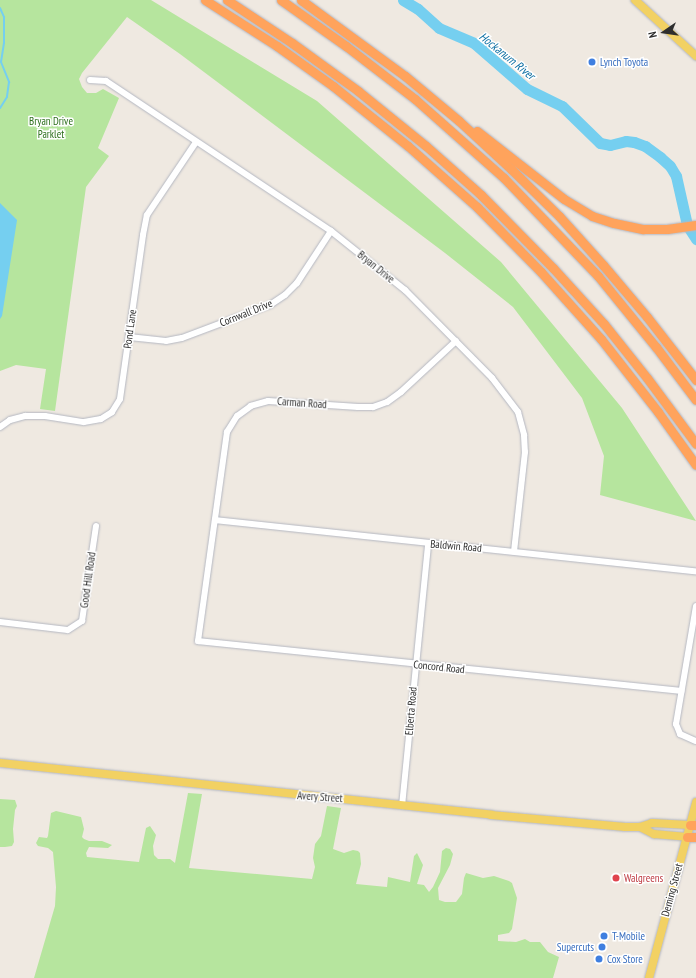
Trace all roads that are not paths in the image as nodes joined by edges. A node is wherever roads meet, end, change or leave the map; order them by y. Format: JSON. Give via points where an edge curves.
{"nodes":[{"id":1,"x":205,"y":0,"type":"edge"},
{"id":2,"x":227,"y":0,"type":"edge"},
{"id":3,"x":281,"y":0,"type":"edge"},
{"id":4,"x":302,"y":0,"type":"edge"},
{"id":5,"x":635,"y":0,"type":"edge"},
{"id":6,"x":696,"y":56,"type":"edge"},
{"id":7,"x":90,"y":80,"type":"dead end"},
{"id":8,"x":426,"y":93,"type":"junction"},
{"id":9,"x":196,"y":142,"type":"junction"},
{"id":10,"x":696,"y":225,"type":"edge"},
{"id":11,"x":331,"y":231,"type":"junction"},
{"id":12,"x":129,"y":337,"type":"junction"},
{"id":13,"x":456,"y":341,"type":"junction"},
{"id":14,"x":696,"y":380,"type":"edge"},
{"id":15,"x":696,"y":400,"type":"edge"},
{"id":16,"x":0,"y":427,"type":"edge"},
{"id":17,"x":696,"y":444,"type":"edge"},
{"id":18,"x":696,"y":465,"type":"edge"},
{"id":19,"x":216,"y":520,"type":"junction"},
{"id":20,"x":96,"y":526,"type":"dead end"},
{"id":21,"x":428,"y":544,"type":"junction"},
{"id":22,"x":514,"y":551,"type":"junction"},
{"id":23,"x":696,"y":571,"type":"edge"},
{"id":24,"x":696,"y":606,"type":"edge"},
{"id":25,"x":0,"y":622,"type":"edge"},
{"id":26,"x":198,"y":641,"type":"joint"},
{"id":27,"x":415,"y":664,"type":"junction"},
{"id":28,"x":681,"y":691,"type":"junction"},
{"id":29,"x":696,"y":741,"type":"edge"},
{"id":30,"x":0,"y":763,"type":"edge"},
{"id":31,"x":696,"y":802,"type":"edge"},
{"id":32,"x":402,"y":806,"type":"junction"},
{"id":33,"x":693,"y":825,"type":"edge"},
{"id":34,"x":640,"y":827,"type":"junction"},
{"id":35,"x":691,"y":837,"type":"edge"},
{"id":36,"x":648,"y":978,"type":"edge"}],
"edges":[{"from":1,"to":18,"type":"highway","via":[[277,46],[338,90],[408,146],[477,207],[601,339],[642,390]]},
{"from":2,"to":17,"type":"highway","via":[[346,81],[481,195],[604,324]]},
{"from":3,"to":15,"type":"highway","via":[[415,99],[504,178],[602,282]]},
{"from":4,"to":8,"type":"highway"},
{"from":5,"to":6,"type":"main road"},
{"from":7,"to":9,"type":"street","name":"Bryan Drive","via":[[106,81]]},
{"from":8,"to":10,"type":"highway","via":[[579,209],[599,218],[642,229]]},
{"from":8,"to":14,"type":"highway","via":[[493,152],[563,222],[632,299]]},
{"from":9,"to":11,"type":"street","name":"Bryan Drive"},
{"from":9,"to":12,"type":"street","name":"Pond Lane","via":[[147,216]]},
{"from":11,"to":12,"type":"street","name":"Cornwall Drive","via":[[297,282],[285,295],[270,305],[182,338],[166,341]]},
{"from":11,"to":13,"type":"street","name":"Bryan Drive","via":[[405,290]]},
{"from":12,"to":16,"type":"street","name":"Pond Lane","via":[[120,399],[112,412],[101,419],[84,422],[45,416],[25,416],[10,420]]},
{"from":13,"to":19,"type":"street","name":"Carman Road","via":[[387,402],[358,407],[268,401],[251,406],[237,416],[227,432]]},
{"from":13,"to":22,"type":"street","name":"Bryan Drive","via":[[492,378],[518,412],[524,435],[524,452]]},
{"from":19,"to":21,"type":"street","name":"Baldwin Road"},
{"from":19,"to":26,"type":"street","name":"Carman Road"},
{"from":20,"to":25,"type":"street","name":"Good Hill Road","via":[[82,621],[68,630]]},
{"from":21,"to":22,"type":"street","name":"Baldwin Road"},
{"from":21,"to":27,"type":"street","name":"Elberta Road"},
{"from":22,"to":23,"type":"street","name":"Baldwin Road"},
{"from":24,"to":28,"type":"street"},
{"from":26,"to":27,"type":"street","name":"Concord Road"},
{"from":27,"to":28,"type":"street","name":"Concord Road"},
{"from":27,"to":32,"type":"street","name":"Elberta Road"},
{"from":28,"to":29,"type":"street","via":[[676,728],[682,735]]},
{"from":30,"to":32,"type":"main road","name":"Avery Street"},
{"from":31,"to":33,"type":"main road","name":"Deming Street"},
{"from":32,"to":34,"type":"main road","name":"Avery Street"},
{"from":33,"to":34,"type":"main road","name":"Avery Street","via":[[652,823]]},
{"from":33,"to":35,"type":"main road","name":"Deming Street"},
{"from":34,"to":35,"type":"main road","name":"Avery Street","via":[[650,833]]},
{"from":35,"to":36,"type":"main road","name":"Deming Street"}]}
